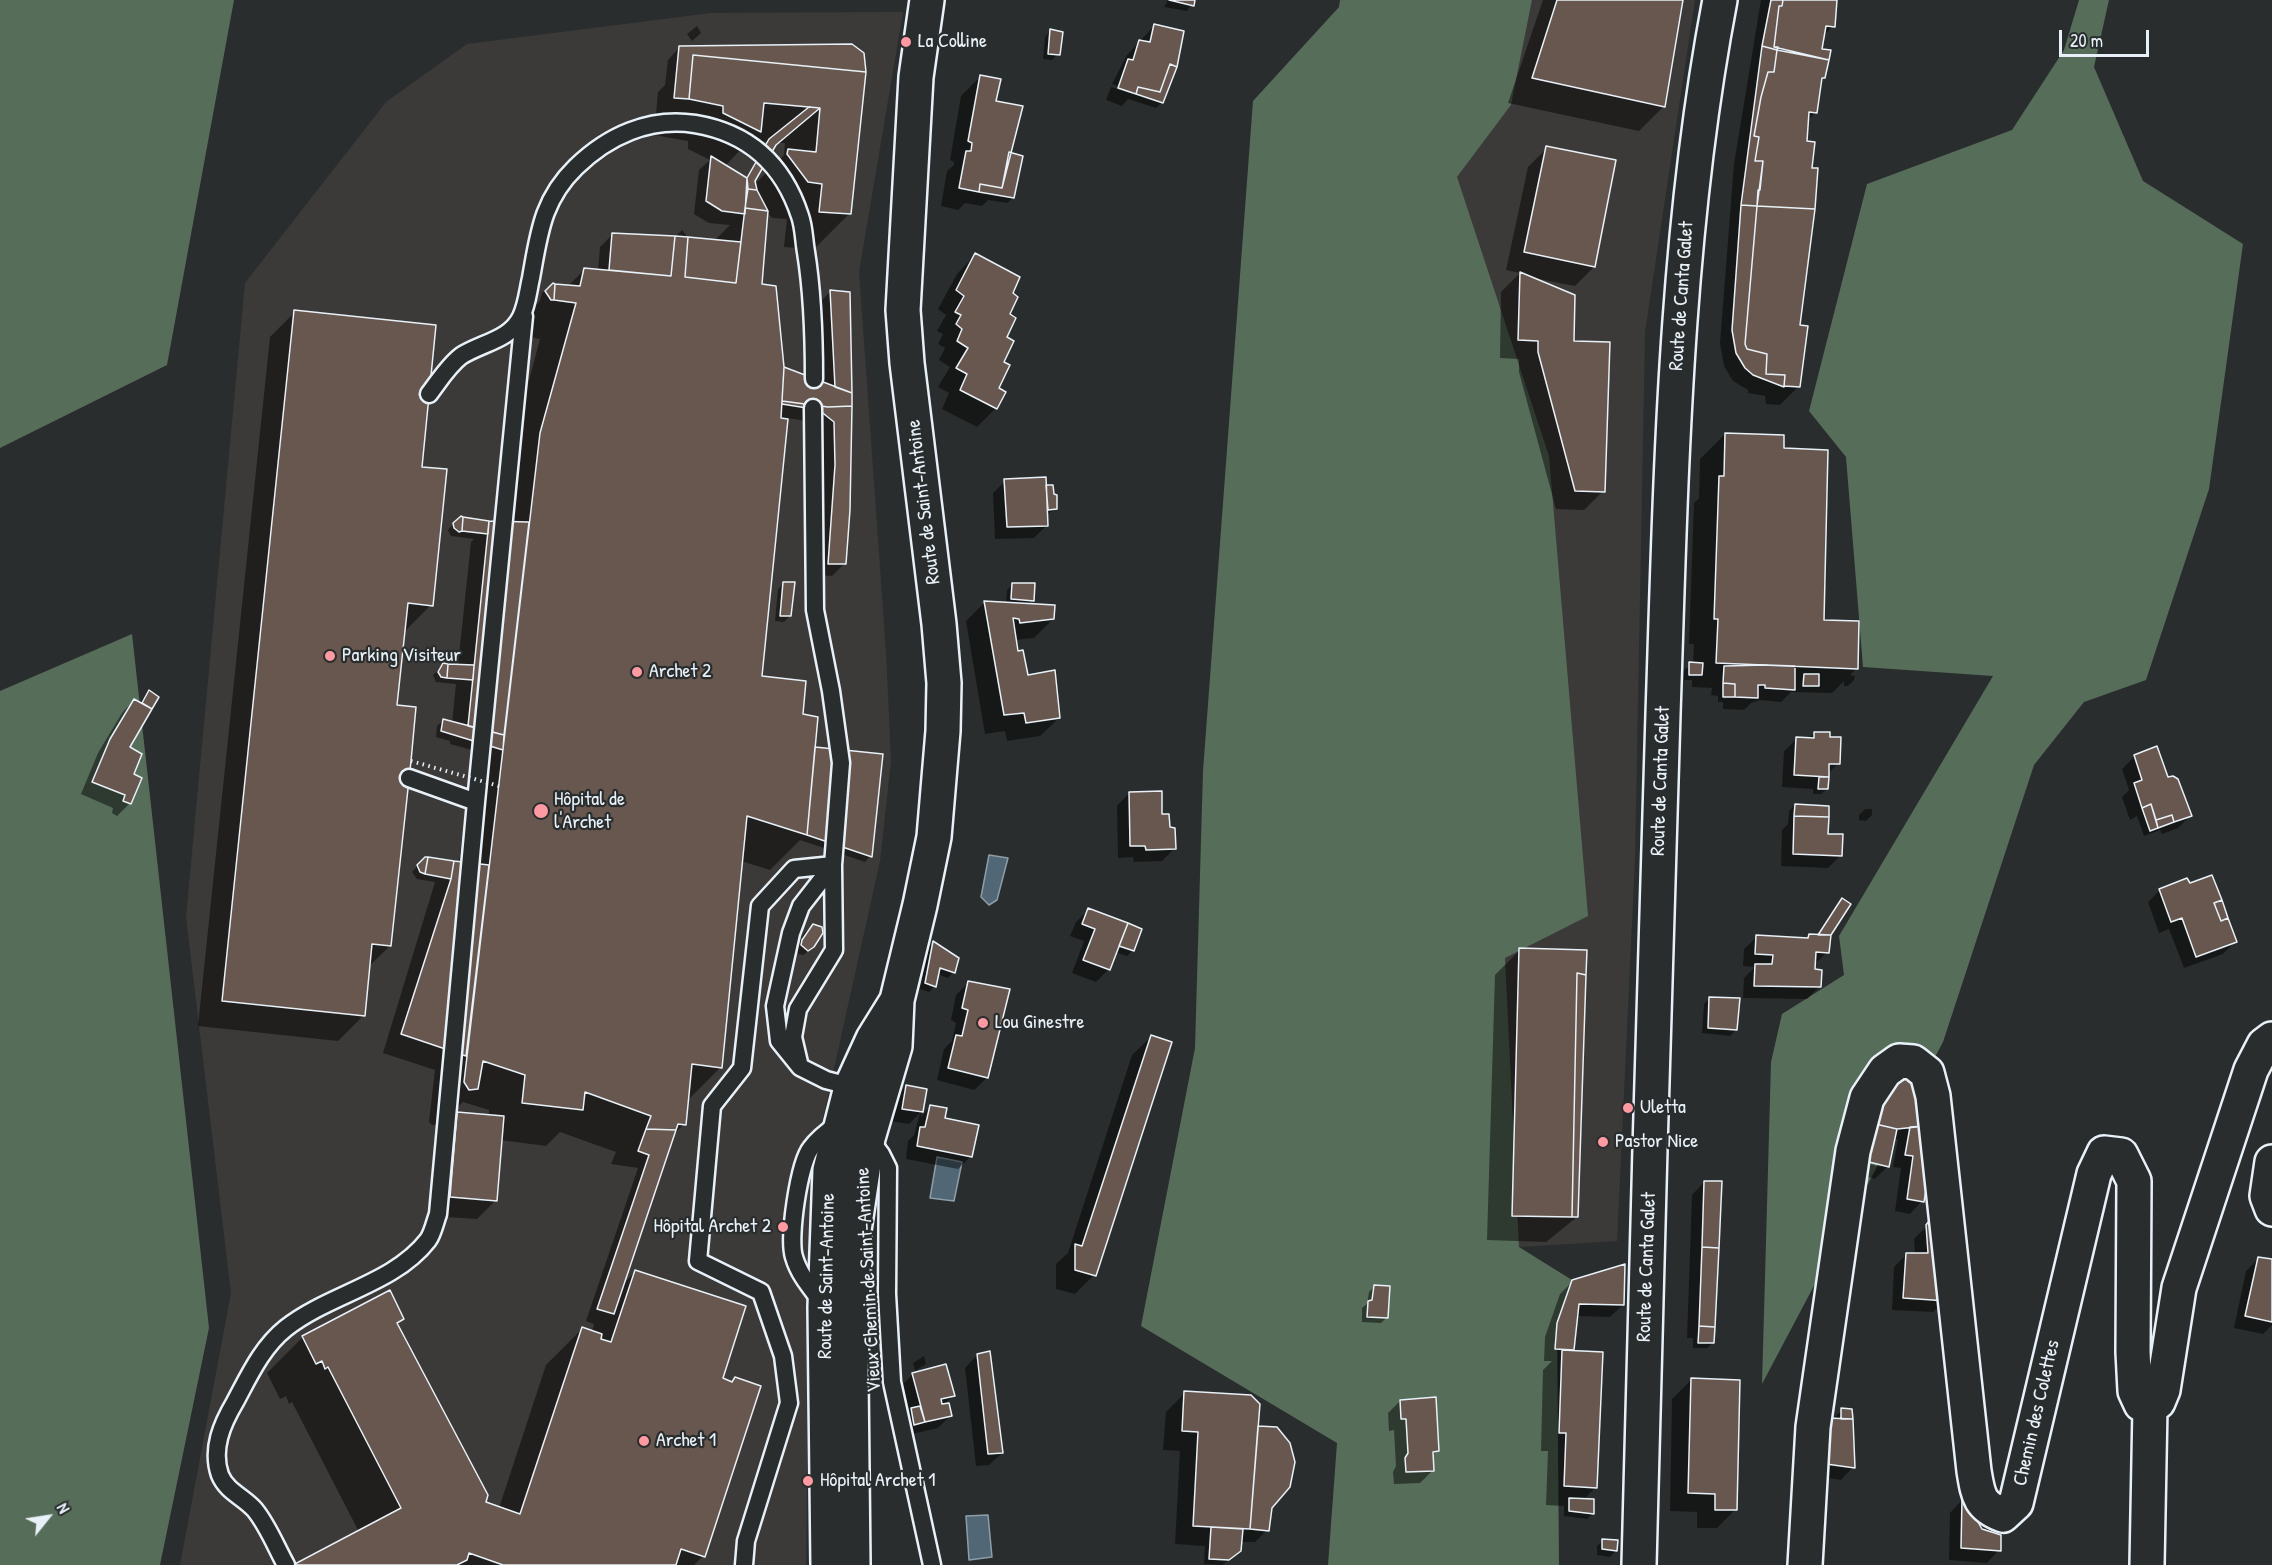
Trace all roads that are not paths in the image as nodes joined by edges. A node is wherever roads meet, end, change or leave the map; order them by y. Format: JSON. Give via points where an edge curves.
{"nodes":[{"id":1,"x":927,"y":0,"type":"edge"},
{"id":2,"x":1720,"y":0,"type":"edge"},
{"id":3,"x":526,"y":303,"type":"junction"},
{"id":4,"x":814,"y":379,"type":"dead end"},
{"id":5,"x":429,"y":394,"type":"dead end"},
{"id":6,"x":813,"y":408,"type":"dead end"},
{"id":7,"x":410,"y":770,"type":"road end"},
{"id":8,"x":476,"y":802,"type":"junction"},
{"id":9,"x":833,"y":865,"type":"junction"},
{"id":10,"x":2272,"y":1039,"type":"edge"},
{"id":11,"x":800,"y":1067,"type":"junction"},
{"id":12,"x":866,"y":1090,"type":"junction"},
{"id":13,"x":855,"y":1130,"type":"junction"},
{"id":14,"x":2272,"y":1162,"type":"edge"},
{"id":15,"x":2272,"y":1209,"type":"edge"},
{"id":16,"x":2150,"y":1407,"type":"junction"},
{"id":17,"x":286,"y":1565,"type":"edge"},
{"id":18,"x":744,"y":1565,"type":"edge"},
{"id":19,"x":828,"y":1565,"type":"edge"},
{"id":20,"x":853,"y":1565,"type":"edge"},
{"id":21,"x":932,"y":1565,"type":"edge"},
{"id":22,"x":1639,"y":1565,"type":"edge"},
{"id":23,"x":1805,"y":1565,"type":"edge"},
{"id":24,"x":2147,"y":1565,"type":"edge"}],
"edges":[{"from":1,"to":12,"type":"street","name":"Route de Saint-Antoine","via":[[915,88],[903,310],[939,624],[943,731],[934,837],[921,905],[897,1000],[873,1039]]},
{"from":2,"to":22,"type":"street","name":"Route de Canta Galet","via":[[1705,77],[1685,238],[1671,470]]},
{"from":3,"to":4,"type":"lane","via":[[541,226],[552,194],[575,167],[623,133],[654,124],[709,126],[757,149],[781,173],[793,197],[801,219],[811,284]]},
{"from":3,"to":5,"type":"lane","via":[[515,327],[450,365]]},
{"from":3,"to":8,"type":"lane"},
{"from":6,"to":9,"type":"lane","via":[[815,610],[841,763]]},
{"from":7,"to":8,"type":"lane"},
{"from":8,"to":17,"type":"lane","via":[[438,1214],[430,1238],[408,1260],[288,1327],[267,1346],[224,1421],[218,1441],[216,1460],[221,1477],[261,1518]]},
{"from":9,"to":11,"type":"lane","via":[[834,950],[798,1009],[793,1036]]},
{"from":9,"to":11,"type":"lane","via":[[801,906],[775,1006],[779,1041]]},
{"from":9,"to":18,"type":"lane","via":[[794,869],[760,906],[742,1068],[712,1106],[698,1261],[761,1292],[783,1356],[789,1403],[746,1541]]},
{"from":10,"to":16,"type":"street","via":[[2264,1045],[2251,1070],[2179,1288],[2163,1390],[2158,1402]]},
{"from":11,"to":12,"type":"lane","via":[[826,1080]]},
{"from":12,"to":13,"type":"street","name":"Route de Saint-Antoine"},
{"from":13,"to":19,"type":"street","name":"Route de Saint-Antoine","via":[[830,1170],[825,1307]]},
{"from":13,"to":20,"type":"street","name":"Route de Saint-Antoine"},
{"from":13,"to":21,"type":"lane","name":"Vieux Chemin de Saint-Antoine","via":[[881,1154],[888,1168],[887,1294],[892,1382]]},
{"from":14,"to":15,"type":"street","via":[[2267,1196]]},
{"from":16,"to":23,"type":"street","name":"Chemin des Colettes","via":[[2141,1404],[2135,1381],[2134,1181],[2121,1155],[2104,1154],[2094,1174],[2016,1503],[2003,1515],[1987,1509],[1978,1493],[1974,1471],[1933,1096],[1927,1073],[1913,1062],[1899,1061],[1885,1071],[1867,1098],[1853,1151],[1813,1427]]},
{"from":16,"to":24,"type":"street"}]}
